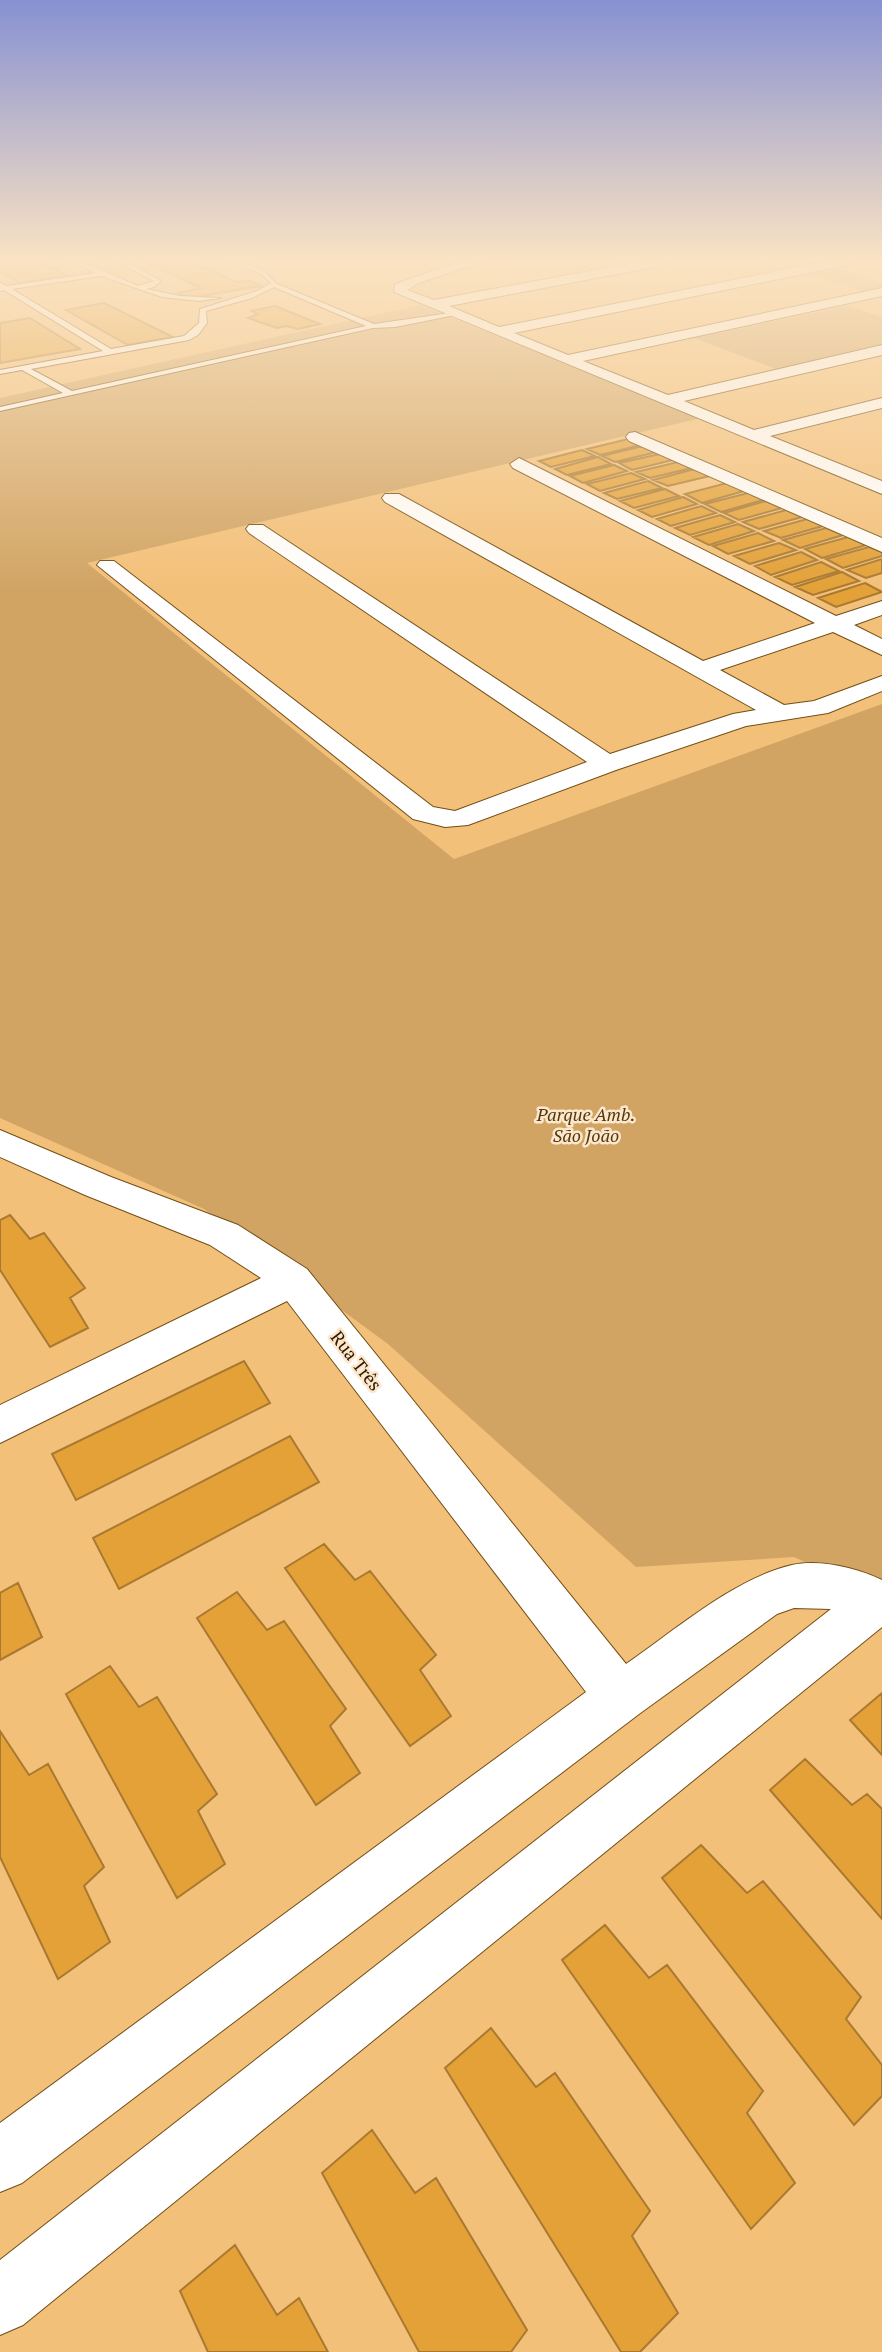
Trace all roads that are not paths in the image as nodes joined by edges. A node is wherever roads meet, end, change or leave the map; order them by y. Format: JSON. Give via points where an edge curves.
{"nodes":[{"id":1,"x":29,"y":371,"type":"edge"},
{"id":2,"x":170,"y":371,"type":"edge"},
{"id":3,"x":597,"y":371,"type":"edge"},
{"id":4,"x":793,"y":371,"type":"edge"},
{"id":5,"x":69,"y":393,"type":"junction"},
{"id":6,"x":667,"y":400,"type":"junction"},
{"id":7,"x":882,"y":403,"type":"edge"},
{"id":8,"x":0,"y":409,"type":"edge"},
{"id":9,"x":754,"y":435,"type":"junction"},
{"id":10,"x":635,"y":437,"type":"dead end"},
{"id":11,"x":519,"y":464,"type":"dead end"},
{"id":12,"x":882,"y":469,"type":"edge"},
{"id":13,"x":855,"y":477,"type":"junction"},
{"id":14,"x":882,"y":488,"type":"edge"},
{"id":15,"x":393,"y":498,"type":"dead end"},
{"id":16,"x":256,"y":529,"type":"dead end"},
{"id":17,"x":882,"y":546,"type":"edge"},
{"id":18,"x":107,"y":565,"type":"dead end"},
{"id":19,"x":882,"y":608,"type":"edge"},
{"id":20,"x":836,"y":624,"type":"junction"},
{"id":21,"x":882,"y":648,"type":"edge"},
{"id":22,"x":701,"y":669,"type":"junction"},
{"id":23,"x":882,"y":683,"type":"edge"},
{"id":24,"x":778,"y":712,"type":"junction"},
{"id":25,"x":607,"y":764,"type":"junction"},
{"id":26,"x":0,"y":1142,"type":"edge"},
{"id":27,"x":293,"y":1280,"type":"junction"},
{"id":28,"x":0,"y":1425,"type":"edge"},
{"id":29,"x":880,"y":1603,"type":"edge"},
{"id":30,"x":621,"y":1697,"type":"junction"},
{"id":31,"x":0,"y":2161,"type":"edge"},
{"id":32,"x":0,"y":2302,"type":"edge"}],
"edges":[{"from":1,"to":5,"type":"lane"},
{"from":2,"to":5,"type":"lane"},
{"from":3,"to":6,"type":"street"},
{"from":4,"to":6,"type":"street"},
{"from":5,"to":8,"type":"lane"},
{"from":6,"to":9,"type":"street"},
{"from":7,"to":9,"type":"street"},
{"from":9,"to":13,"type":"street"},
{"from":10,"to":17,"type":"street"},
{"from":11,"to":20,"type":"street"},
{"from":12,"to":13,"type":"street"},
{"from":13,"to":14,"type":"street"},
{"from":15,"to":22,"type":"street"},
{"from":16,"to":25,"type":"street"},
{"from":18,"to":25,"type":"street","via":[[433,817],[458,819]]},
{"from":19,"to":20,"type":"street"},
{"from":20,"to":21,"type":"street"},
{"from":20,"to":22,"type":"street"},
{"from":22,"to":24,"type":"street"},
{"from":23,"to":24,"type":"street","via":[[819,708]]},
{"from":24,"to":25,"type":"street","via":[[741,719]]},
{"from":26,"to":27,"type":"street","name":"Rua Três","via":[[225,1235]]},
{"from":27,"to":28,"type":"street"},
{"from":27,"to":30,"type":"street","name":"Rua Três"},
{"from":29,"to":30,"type":"street","via":[[833,1587],[794,1586],[761,1598]]},
{"from":29,"to":32,"type":"street"},
{"from":30,"to":31,"type":"street"}]}
